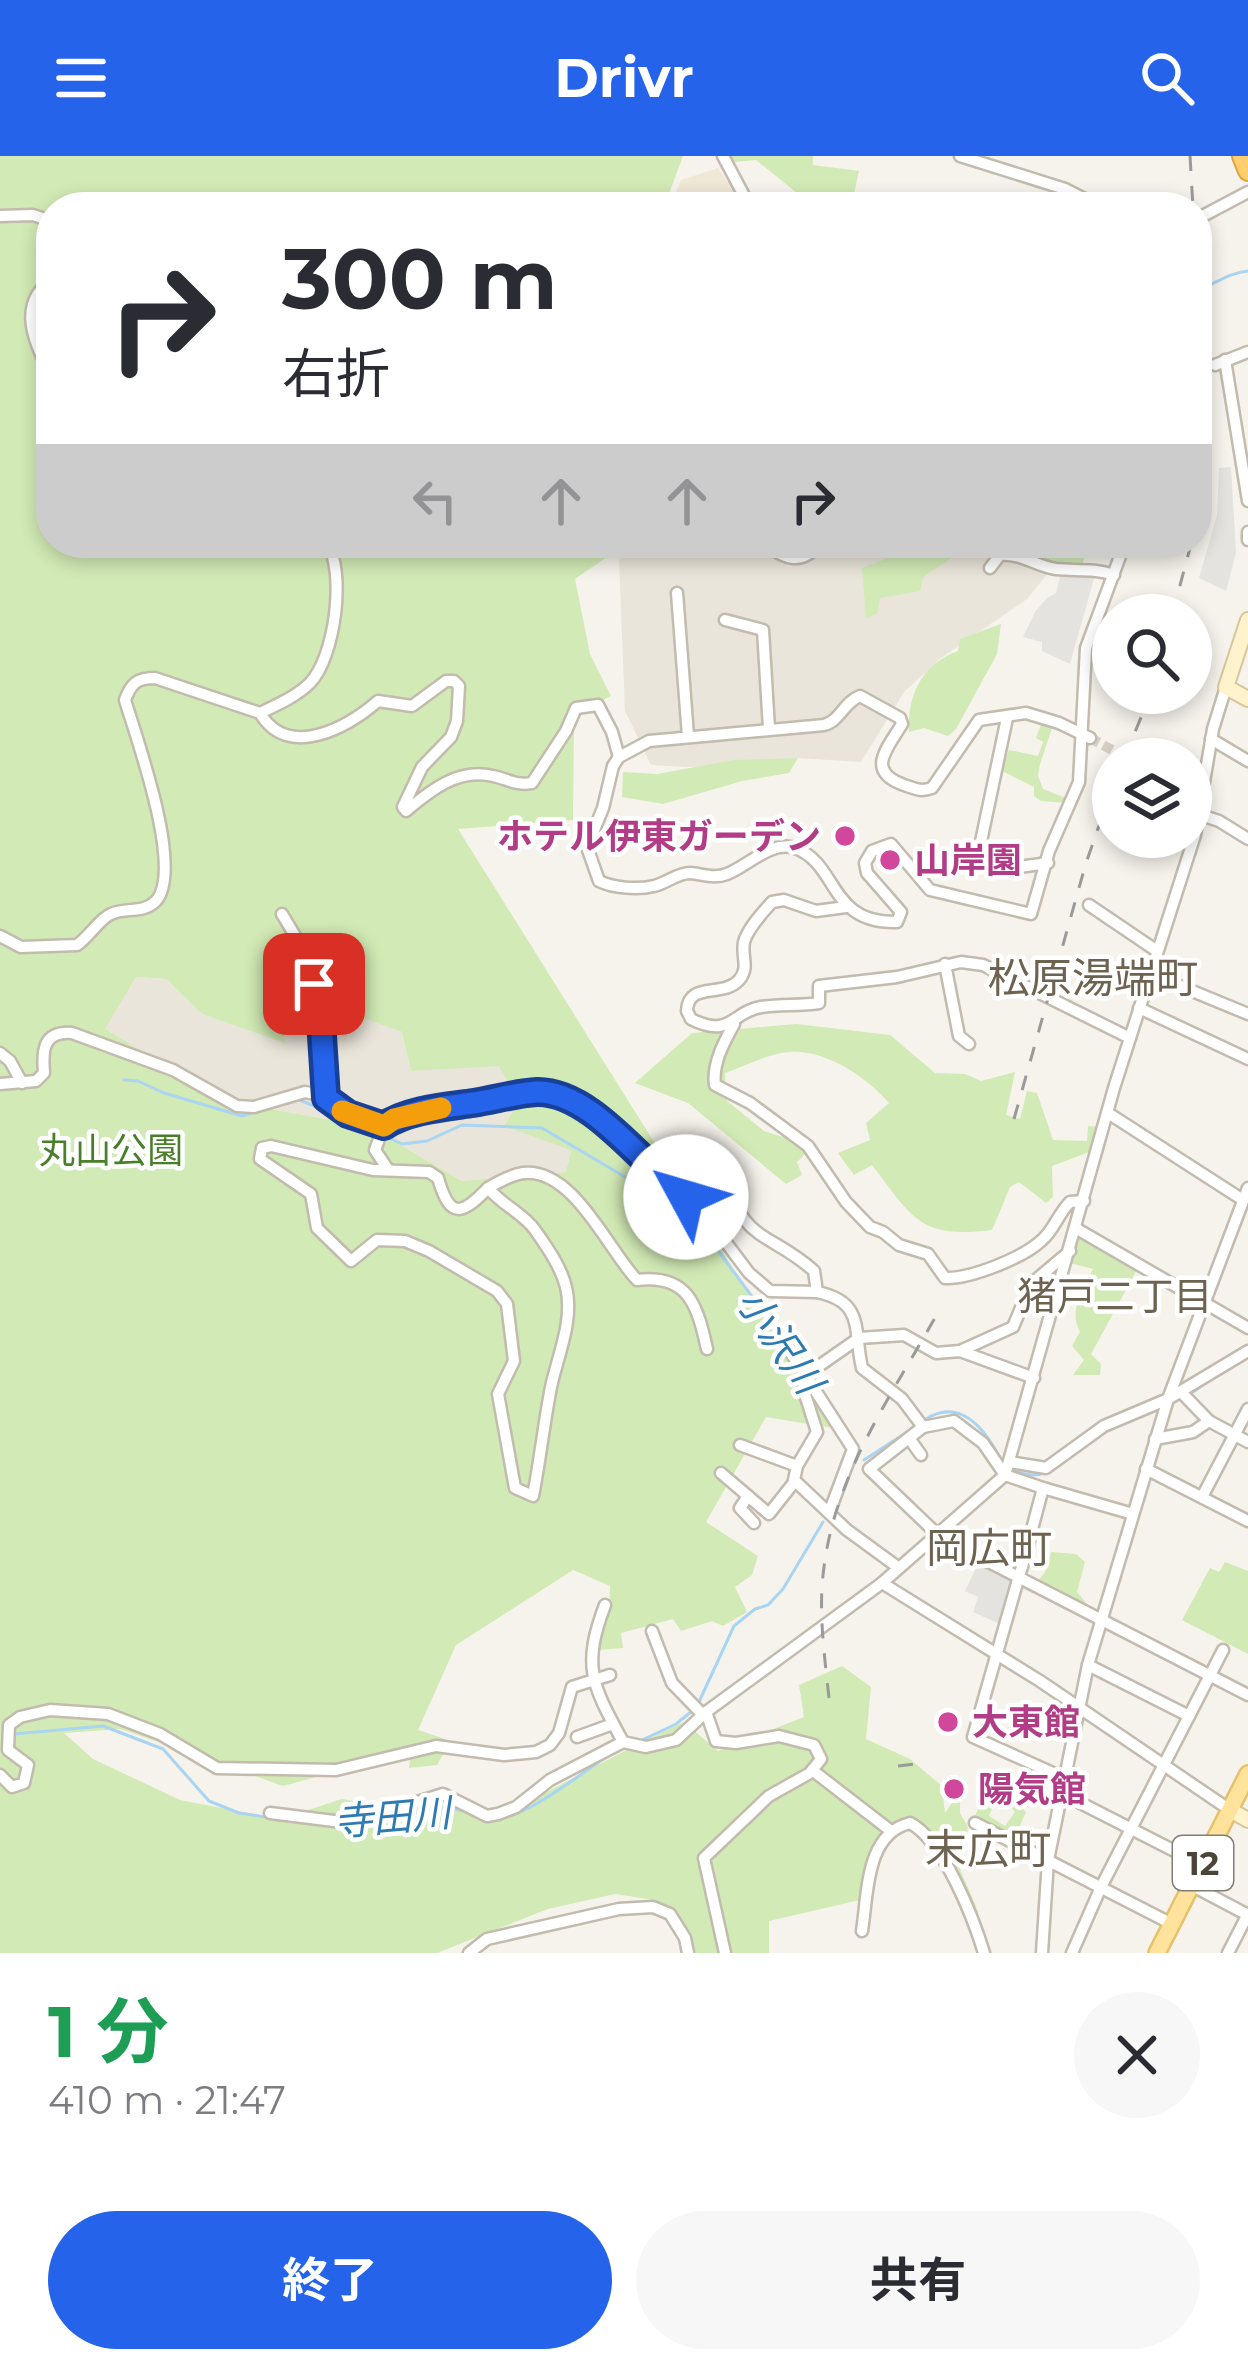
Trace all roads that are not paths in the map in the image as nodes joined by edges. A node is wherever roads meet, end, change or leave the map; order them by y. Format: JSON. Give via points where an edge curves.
{"nodes":[{"id":1,"x":723,"y":156,"type":"edge"},
{"id":2,"x":960,"y":156,"type":"edge"},
{"id":3,"x":1242,"y":156,"type":"edge"},
{"id":4,"x":1248,"y":171,"type":"edge"},
{"id":5,"x":742,"y":192,"type":"edge"},
{"id":6,"x":1071,"y":192,"type":"edge"},
{"id":7,"x":1248,"y":192,"type":"edge"},
{"id":8,"x":1212,"y":211,"type":"edge"},
{"id":9,"x":0,"y":216,"type":"edge"},
{"id":10,"x":36,"y":216,"type":"edge"},
{"id":11,"x":36,"y":294,"type":"edge"},
{"id":12,"x":36,"y":345,"type":"edge"},
{"id":13,"x":1248,"y":352,"type":"edge"},
{"id":14,"x":1244,"y":431,"type":"edge"},
{"id":15,"x":1247,"y":483,"type":"edge"},
{"id":16,"x":1248,"y":500,"type":"edge"},
{"id":17,"x":334,"y":558,"type":"edge"},
{"id":18,"x":998,"y":558,"type":"edge"},
{"id":19,"x":1023,"y":558,"type":"edge"},
{"id":20,"x":1120,"y":558,"type":"edge"},
{"id":21,"x":990,"y":568,"type":"dead end"},
{"id":22,"x":1114,"y":575,"type":"junction"},
{"id":23,"x":676,"y":593,"type":"dead end"},
{"id":24,"x":725,"y":620,"type":"dead end"},
{"id":25,"x":1248,"y":620,"type":"edge"},
{"id":26,"x":1226,"y":687,"type":"junction"},
{"id":27,"x":1248,"y":699,"type":"edge"},
{"id":28,"x":260,"y":712,"type":"junction"},
{"id":29,"x":1007,"y":718,"type":"junction"},
{"id":30,"x":769,"y":729,"type":"junction"},
{"id":31,"x":1084,"y":735,"type":"junction"},
{"id":32,"x":688,"y":736,"type":"junction"},
{"id":33,"x":1212,"y":738,"type":"edge"},
{"id":34,"x":1212,"y":741,"type":"edge"},
{"id":35,"x":619,"y":758,"type":"junction"},
{"id":36,"x":1248,"y":761,"type":"edge"},
{"id":37,"x":1212,"y":815,"type":"edge"},
{"id":38,"x":1248,"y":839,"type":"edge"},
{"id":39,"x":1182,"y":858,"type":"edge"},
{"id":40,"x":1048,"y":863,"type":"junction"},
{"id":41,"x":1089,"y":905,"type":"dead end"},
{"id":42,"x":846,"y":907,"type":"junction"},
{"id":43,"x":282,"y":914,"type":"dead end"},
{"id":44,"x":0,"y":935,"type":"edge"},
{"id":45,"x":1157,"y":951,"type":"junction"},
{"id":46,"x":1089,"y":963,"type":"dead end"},
{"id":47,"x":945,"y":964,"type":"junction"},
{"id":48,"x":1149,"y":979,"type":"junction"},
{"id":49,"x":1139,"y":1008,"type":"junction"},
{"id":50,"x":1248,"y":1014,"type":"edge"},
{"id":51,"x":734,"y":1024,"type":"junction"},
{"id":52,"x":1130,"y":1038,"type":"junction"},
{"id":53,"x":969,"y":1044,"type":"dead end"},
{"id":54,"x":0,"y":1053,"type":"edge"},
{"id":55,"x":1247,"y":1057,"type":"edge"},
{"id":56,"x":22,"y":1083,"type":"junction"},
{"id":57,"x":0,"y":1084,"type":"edge"},
{"id":58,"x":326,"y":1098,"type":"junction"},
{"id":59,"x":1108,"y":1112,"type":"junction"},
{"id":60,"x":382,"y":1131,"type":"junction"},
{"id":61,"x":388,"y":1168,"type":"junction"},
{"id":62,"x":662,"y":1180,"type":"junction"},
{"id":63,"x":488,"y":1188,"type":"junction"},
{"id":64,"x":1245,"y":1194,"type":"edge"},
{"id":65,"x":1084,"y":1201,"type":"junction"},
{"id":66,"x":1077,"y":1228,"type":"junction"},
{"id":67,"x":1070,"y":1250,"type":"junction"},
{"id":68,"x":817,"y":1292,"type":"junction"},
{"id":69,"x":1205,"y":1302,"type":"junction"},
{"id":70,"x":1248,"y":1328,"type":"edge"},
{"id":71,"x":859,"y":1338,"type":"junction"},
{"id":72,"x":784,"y":1342,"type":"dead end"},
{"id":73,"x":707,"y":1349,"type":"dead end"},
{"id":74,"x":960,"y":1351,"type":"junction"},
{"id":75,"x":1248,"y":1351,"type":"edge"},
{"id":76,"x":807,"y":1374,"type":"junction"},
{"id":77,"x":1034,"y":1378,"type":"junction"},
{"id":78,"x":1184,"y":1395,"type":"junction"},
{"id":79,"x":1168,"y":1399,"type":"junction"},
{"id":80,"x":1248,"y":1409,"type":"edge"},
{"id":81,"x":1209,"y":1421,"type":"junction"},
{"id":82,"x":921,"y":1424,"type":"junction"},
{"id":83,"x":1235,"y":1435,"type":"junction"},
{"id":84,"x":909,"y":1438,"type":"junction"},
{"id":85,"x":1155,"y":1439,"type":"junction"},
{"id":86,"x":1248,"y":1442,"type":"edge"},
{"id":87,"x":740,"y":1445,"type":"dead end"},
{"id":88,"x":921,"y":1455,"type":"dead end"},
{"id":89,"x":797,"y":1466,"type":"junction"},
{"id":90,"x":1008,"y":1469,"type":"junction"},
{"id":91,"x":1146,"y":1469,"type":"junction"},
{"id":92,"x":721,"y":1473,"type":"dead end"},
{"id":93,"x":795,"y":1481,"type":"junction"},
{"id":94,"x":1043,"y":1488,"type":"junction"},
{"id":95,"x":748,"y":1496,"type":"junction"},
{"id":96,"x":1202,"y":1497,"type":"junction"},
{"id":97,"x":830,"y":1513,"type":"junction"},
{"id":98,"x":1133,"y":1514,"type":"junction"},
{"id":99,"x":1248,"y":1521,"type":"edge"},
{"id":100,"x":754,"y":1523,"type":"dead end"},
{"id":101,"x":938,"y":1534,"type":"junction"},
{"id":102,"x":898,"y":1568,"type":"junction"},
{"id":103,"x":1018,"y":1576,"type":"junction"},
{"id":104,"x":882,"y":1583,"type":"junction"},
{"id":105,"x":605,"y":1605,"type":"dead end"},
{"id":106,"x":1101,"y":1620,"type":"junction"},
{"id":107,"x":652,"y":1631,"type":"dead end"},
{"id":108,"x":1222,"y":1650,"type":"dead end"},
{"id":109,"x":997,"y":1654,"type":"junction"},
{"id":110,"x":1088,"y":1665,"type":"junction"},
{"id":111,"x":610,"y":1675,"type":"dead end"},
{"id":112,"x":1210,"y":1675,"type":"junction"},
{"id":113,"x":592,"y":1683,"type":"junction"},
{"id":114,"x":1248,"y":1695,"type":"edge"},
{"id":115,"x":1078,"y":1707,"type":"junction"},
{"id":116,"x":705,"y":1713,"type":"junction"},
{"id":117,"x":1189,"y":1716,"type":"junction"},
{"id":118,"x":613,"y":1724,"type":"junction"},
{"id":119,"x":577,"y":1737,"type":"dead end"},
{"id":120,"x":624,"y":1742,"type":"junction"},
{"id":121,"x":1164,"y":1765,"type":"junction"},
{"id":122,"x":812,"y":1770,"type":"junction"},
{"id":123,"x":1248,"y":1774,"type":"edge"},
{"id":124,"x":0,"y":1775,"type":"edge"},
{"id":125,"x":1064,"y":1778,"type":"junction"},
{"id":126,"x":1061,"y":1793,"type":"junction"},
{"id":127,"x":1230,"y":1810,"type":"junction"},
{"id":128,"x":270,"y":1813,"type":"dead end"},
{"id":129,"x":1248,"y":1820,"type":"edge"},
{"id":130,"x":975,"y":1823,"type":"dead end"},
{"id":131,"x":1131,"y":1829,"type":"junction"},
{"id":132,"x":891,"y":1831,"type":"junction"},
{"id":133,"x":1048,"y":1860,"type":"junction"},
{"id":134,"x":1202,"y":1865,"type":"junction"},
{"id":135,"x":1191,"y":1885,"type":"junction"},
{"id":136,"x":1101,"y":1887,"type":"junction"},
{"id":137,"x":1248,"y":1914,"type":"edge"},
{"id":138,"x":1172,"y":1924,"type":"junction"},
{"id":139,"x":862,"y":1931,"type":"dead end"},
{"id":140,"x":979,"y":1952,"type":"edge"},
{"id":141,"x":1161,"y":1952,"type":"edge"},
{"id":142,"x":469,"y":1953,"type":"edge"},
{"id":143,"x":688,"y":1953,"type":"edge"},
{"id":144,"x":725,"y":1953,"type":"edge"},
{"id":145,"x":1042,"y":1953,"type":"edge"},
{"id":146,"x":1072,"y":1953,"type":"edge"},
{"id":147,"x":1228,"y":1953,"type":"edge"}],
"edges":[{"from":1,"to":5,"type":"street"},
{"from":2,"to":6,"type":"street"},
{"from":3,"to":4,"type":"highway"},
{"from":7,"to":8,"type":"street"},
{"from":9,"to":10,"type":"street"},
{"from":11,"to":12,"type":"street"},
{"from":13,"to":14,"type":"street","via":[[1220,362]]},
{"from":14,"to":15,"type":"street"},
{"from":15,"to":16,"type":"street"},
{"from":17,"to":28,"type":"street","via":[[335,610],[320,668]]},
{"from":18,"to":21,"type":"street"},
{"from":19,"to":22,"type":"street"},
{"from":20,"to":22,"type":"street"},
{"from":22,"to":31,"type":"street","via":[[1086,648]]},
{"from":23,"to":32,"type":"street"},
{"from":24,"to":30,"type":"street","via":[[763,630]]},
{"from":25,"to":26,"type":"street"},
{"from":26,"to":27,"type":"street"},
{"from":26,"to":33,"type":"street"},
{"from":28,"to":35,"type":"street","via":[[287,734],[323,736],[378,701],[412,706],[454,681],[452,737],[422,767],[406,812],[465,774],[532,783],[583,704],[603,712]]},
{"from":28,"to":44,"type":"street","via":[[155,678],[130,686],[125,700],[164,860],[160,896],[109,914],[77,945],[22,947]]},
{"from":29,"to":30,"type":"street","via":[[979,721],[923,791],[882,770],[902,724],[860,696],[832,723]]},
{"from":29,"to":31,"type":"street","via":[[1026,713]]},
{"from":29,"to":40,"type":"street","via":[[979,851],[1019,867]]},
{"from":30,"to":32,"type":"street"},
{"from":31,"to":40,"type":"street","via":[[1079,782]]},
{"from":32,"to":35,"type":"street","via":[[649,742]]},
{"from":34,"to":36,"type":"street"},
{"from":35,"to":42,"type":"street","via":[[587,847],[598,881],[632,887],[686,873],[716,877],[790,847],[820,869]]},
{"from":37,"to":38,"type":"street"},
{"from":39,"to":45,"type":"street"},
{"from":40,"to":42,"type":"street","via":[[1031,914],[930,890],[891,844],[865,862],[901,912],[896,922]]},
{"from":41,"to":45,"type":"street"},
{"from":42,"to":51,"type":"street","via":[[816,911],[772,902],[744,942],[741,978],[686,1003],[701,1024]]},
{"from":43,"to":58,"type":"street","via":[[310,962]]},
{"from":45,"to":48,"type":"street"},
{"from":46,"to":48,"type":"street"},
{"from":47,"to":51,"type":"street","via":[[819,986],[819,1003],[761,1006]]},
{"from":47,"to":52,"type":"street","via":[[994,968]]},
{"from":47,"to":53,"type":"street","via":[[959,1036]]},
{"from":48,"to":49,"type":"street"},
{"from":48,"to":50,"type":"street"},
{"from":49,"to":52,"type":"street"},
{"from":49,"to":55,"type":"street"},
{"from":51,"to":65,"type":"street","via":[[715,1085],[808,1146],[869,1227],[928,1254],[945,1277],[1020,1255],[1070,1202]]},
{"from":52,"to":59,"type":"street"},
{"from":54,"to":56,"type":"street"},
{"from":56,"to":57,"type":"street"},
{"from":56,"to":58,"type":"street","via":[[44,1073],[42,1048],[59,1032],[173,1070],[236,1106],[305,1092]]},
{"from":58,"to":60,"type":"street"},
{"from":59,"to":64,"type":"street"},
{"from":59,"to":65,"type":"street"},
{"from":60,"to":61,"type":"street","via":[[375,1150]]},
{"from":60,"to":62,"type":"street","via":[[394,1119],[448,1106],[557,1095],[586,1108]]},
{"from":61,"to":63,"type":"street","via":[[429,1172],[461,1210]]},
{"from":61,"to":63,"type":"street","via":[[271,1146],[259,1153],[310,1194],[317,1228],[351,1261],[377,1240],[405,1241],[507,1304],[514,1360],[499,1394],[515,1488],[533,1496],[568,1292],[528,1220]]},
{"from":62,"to":68,"type":"street","via":[[700,1208],[770,1292]]},
{"from":62,"to":68,"type":"street","via":[[717,1163],[727,1170],[731,1200],[760,1238],[814,1271]]},
{"from":63,"to":73,"type":"street","via":[[522,1173],[560,1186],[637,1280],[676,1282],[693,1304]]},
{"from":64,"to":69,"type":"street"},
{"from":65,"to":66,"type":"street"},
{"from":66,"to":67,"type":"street"},
{"from":66,"to":69,"type":"street"},
{"from":67,"to":74,"type":"street","via":[[1031,1284],[1013,1327]]},
{"from":67,"to":77,"type":"street"},
{"from":68,"to":71,"type":"street","via":[[849,1305]]},
{"from":69,"to":70,"type":"street"},
{"from":69,"to":79,"type":"street"},
{"from":71,"to":74,"type":"street","via":[[904,1335],[936,1353]]},
{"from":71,"to":76,"type":"street"},
{"from":71,"to":82,"type":"street","via":[[862,1368]]},
{"from":72,"to":76,"type":"street"},
{"from":74,"to":77,"type":"street"},
{"from":75,"to":78,"type":"street"},
{"from":76,"to":89,"type":"street","via":[[803,1388],[817,1432]]},
{"from":76,"to":97,"type":"street","via":[[853,1449]]},
{"from":77,"to":90,"type":"street"},
{"from":78,"to":79,"type":"street"},
{"from":78,"to":81,"type":"street"},
{"from":79,"to":85,"type":"street"},
{"from":79,"to":90,"type":"street","via":[[1104,1426],[1046,1468]]},
{"from":80,"to":83,"type":"street"},
{"from":81,"to":83,"type":"street"},
{"from":81,"to":85,"type":"street"},
{"from":82,"to":84,"type":"street"},
{"from":82,"to":90,"type":"street","via":[[954,1421]]},
{"from":83,"to":86,"type":"street"},
{"from":83,"to":96,"type":"street"},
{"from":84,"to":88,"type":"street"},
{"from":84,"to":101,"type":"street","via":[[869,1469]]},
{"from":85,"to":91,"type":"street"},
{"from":87,"to":89,"type":"street"},
{"from":89,"to":93,"type":"street"},
{"from":90,"to":94,"type":"street"},
{"from":90,"to":101,"type":"street"},
{"from":91,"to":96,"type":"street"},
{"from":91,"to":98,"type":"street"},
{"from":92,"to":95,"type":"street"},
{"from":93,"to":95,"type":"street","via":[[769,1514]]},
{"from":93,"to":97,"type":"street"},
{"from":94,"to":98,"type":"street"},
{"from":94,"to":103,"type":"street"},
{"from":95,"to":100,"type":"street","via":[[740,1508]]},
{"from":96,"to":99,"type":"street"},
{"from":97,"to":102,"type":"street"},
{"from":98,"to":106,"type":"street"},
{"from":101,"to":102,"type":"street"},
{"from":101,"to":103,"type":"street"},
{"from":102,"to":104,"type":"street"},
{"from":103,"to":106,"type":"street"},
{"from":103,"to":109,"type":"street"},
{"from":104,"to":109,"type":"street"},
{"from":104,"to":116,"type":"street"},
{"from":105,"to":113,"type":"street","via":[[591,1642]]},
{"from":106,"to":110,"type":"street"},
{"from":106,"to":112,"type":"street"},
{"from":107,"to":116,"type":"street","via":[[672,1683]]},
{"from":108,"to":112,"type":"street"},
{"from":109,"to":115,"type":"street"},
{"from":109,"to":125,"type":"street","via":[[974,1737]]},
{"from":110,"to":115,"type":"street"},
{"from":110,"to":117,"type":"street"},
{"from":111,"to":113,"type":"street"},
{"from":112,"to":114,"type":"street"},
{"from":112,"to":117,"type":"street"},
{"from":113,"to":118,"type":"street"},
{"from":113,"to":124,"type":"street","via":[[572,1687],[559,1733],[536,1752],[436,1745],[336,1771],[217,1768],[108,1714],[50,1710],[10,1725],[11,1755],[28,1765],[28,1777],[19,1788]]},
{"from":115,"to":121,"type":"street"},
{"from":115,"to":125,"type":"street"},
{"from":116,"to":120,"type":"street","via":[[676,1740],[646,1748]]},
{"from":116,"to":122,"type":"street","via":[[716,1741],[779,1736],[814,1744],[821,1759]]},
{"from":117,"to":121,"type":"street"},
{"from":118,"to":119,"type":"street"},
{"from":118,"to":120,"type":"street"},
{"from":120,"to":128,"type":"street","via":[[498,1814],[443,1794],[350,1823]]},
{"from":121,"to":127,"type":"street"},
{"from":121,"to":131,"type":"street"},
{"from":122,"to":132,"type":"street"},
{"from":122,"to":144,"type":"street","via":[[769,1796],[704,1858]]},
{"from":123,"to":127,"type":"main road","number":"12"},
{"from":125,"to":126,"type":"street"},
{"from":126,"to":131,"type":"street"},
{"from":126,"to":133,"type":"street"},
{"from":127,"to":129,"type":"street"},
{"from":127,"to":134,"type":"main road","number":"12"},
{"from":130,"to":133,"type":"street"},
{"from":131,"to":134,"type":"street"},
{"from":131,"to":136,"type":"street"},
{"from":132,"to":139,"type":"street","via":[[874,1853]]},
{"from":132,"to":140,"type":"street","via":[[910,1822],[937,1846]]},
{"from":133,"to":136,"type":"street"},
{"from":133,"to":145,"type":"street"},
{"from":134,"to":135,"type":"main road","number":"12"},
{"from":135,"to":137,"type":"street"},
{"from":135,"to":138,"type":"main road","number":"12"},
{"from":136,"to":138,"type":"street"},
{"from":136,"to":146,"type":"street"},
{"from":137,"to":147,"type":"street"},
{"from":138,"to":141,"type":"main road","number":"12"},
{"from":142,"to":143,"type":"street","via":[[487,1939],[653,1907],[670,1914]]}]}
